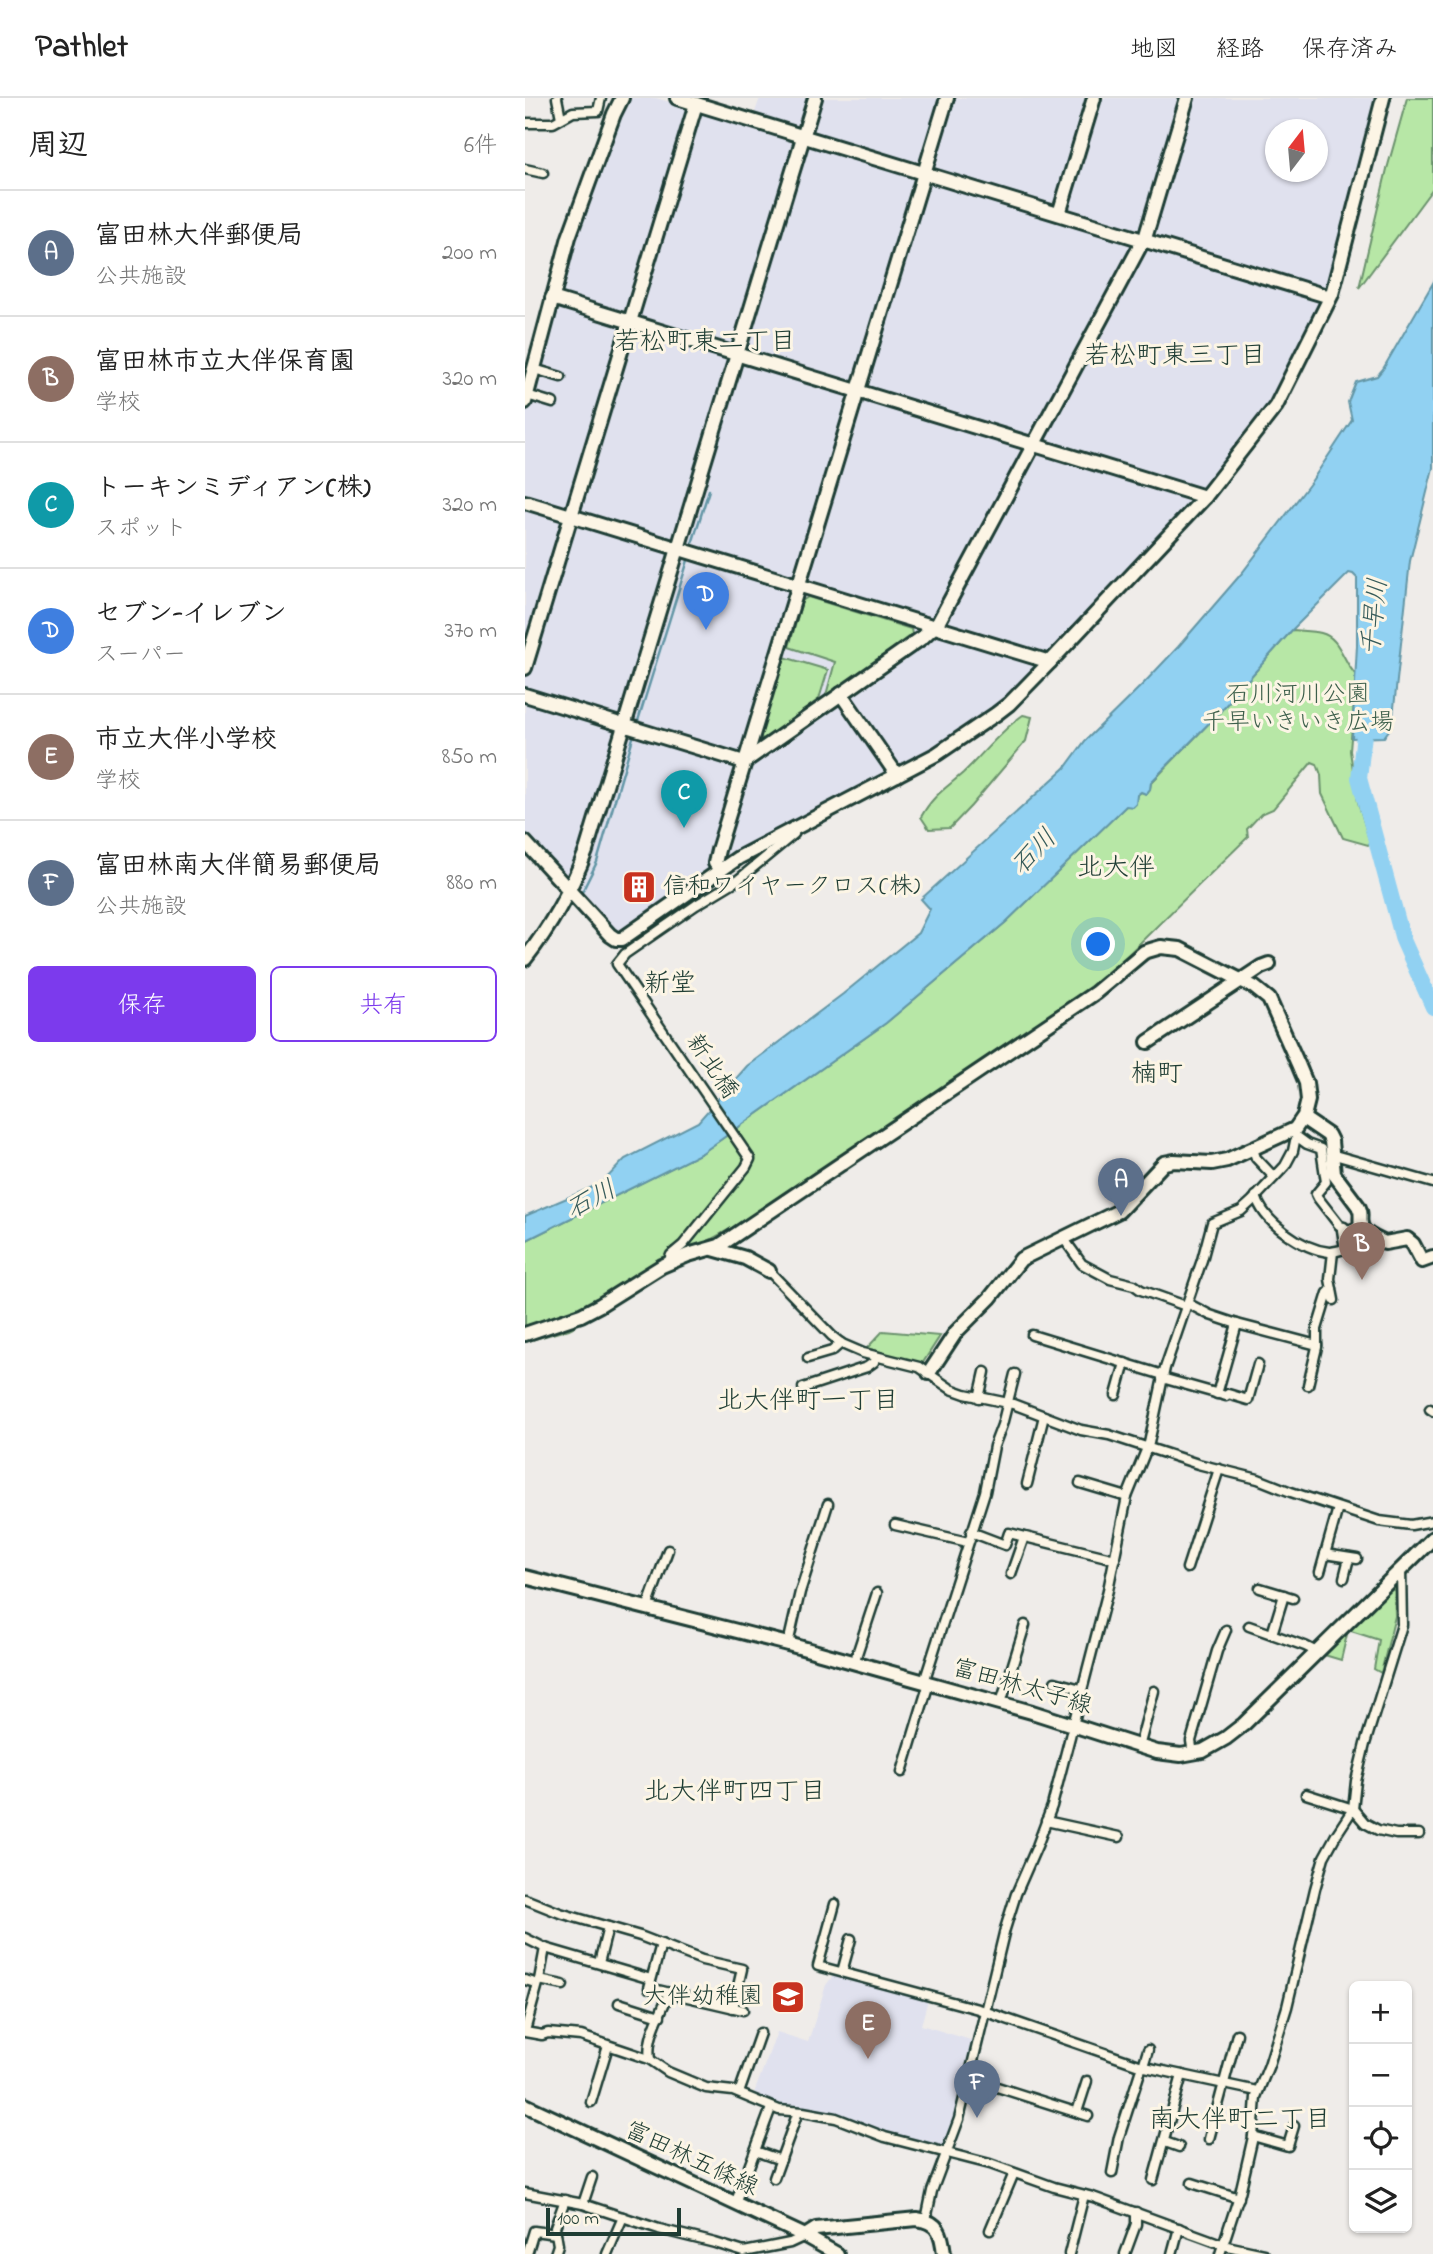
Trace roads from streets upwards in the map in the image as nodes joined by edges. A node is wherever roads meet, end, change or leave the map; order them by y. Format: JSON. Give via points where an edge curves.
{"nodes":[{"id":1,"x":557,"y":98,"type":"edge"},
{"id":2,"x":601,"y":98,"type":"edge"},
{"id":3,"x":622,"y":98,"type":"edge"},
{"id":4,"x":677,"y":98,"type":"edge"},
{"id":5,"x":815,"y":98,"type":"edge"},
{"id":6,"x":947,"y":98,"type":"edge"},
{"id":7,"x":1094,"y":98,"type":"edge"},
{"id":8,"x":1187,"y":98,"type":"edge"},
{"id":9,"x":1383,"y":98,"type":"edge"},
{"id":10,"x":696,"y":104,"type":"junction"},
{"id":11,"x":561,"y":118,"type":"junction"},
{"id":12,"x":526,"y":121,"type":"edge"},
{"id":13,"x":804,"y":136,"type":"junction"},
{"id":14,"x":525,"y":169,"type":"edge"},
{"id":15,"x":543,"y":173,"type":"dead end"},
{"id":16,"x":924,"y":173,"type":"junction"},
{"id":17,"x":1059,"y":214,"type":"junction"},
{"id":18,"x":1143,"y":240,"type":"junction"},
{"id":19,"x":1331,"y":297,"type":"junction"},
{"id":20,"x":552,"y":298,"type":"junction"},
{"id":21,"x":630,"y":322,"type":"junction"},
{"id":22,"x":737,"y":354,"type":"junction"},
{"id":23,"x":534,"y":369,"type":"junction"},
{"id":24,"x":561,"y":377,"type":"dead end"},
{"id":25,"x":857,"y":391,"type":"junction"},
{"id":26,"x":526,"y":396,"type":"edge"},
{"id":27,"x":553,"y":403,"type":"dead end"},
{"id":28,"x":1034,"y":445,"type":"junction"},
{"id":29,"x":1205,"y":497,"type":"junction"},
{"id":30,"x":525,"y":502,"type":"edge"},
{"id":31,"x":571,"y":516,"type":"junction"},
{"id":32,"x":678,"y":548,"type":"junction"},
{"id":33,"x":799,"y":585,"type":"junction"},
{"id":34,"x":934,"y":626,"type":"junction"},
{"id":35,"x":1050,"y":662,"type":"junction"},
{"id":36,"x":525,"y":668,"type":"edge"},
{"id":37,"x":841,"y":694,"type":"junction"},
{"id":38,"x":525,"y":695,"type":"edge"},
{"id":39,"x":625,"y":725,"type":"junction"},
{"id":40,"x":745,"y":761,"type":"junction"},
{"id":41,"x":897,"y":775,"type":"junction"},
{"id":42,"x":792,"y":829,"type":"junction"},
{"id":43,"x":525,"y":842,"type":"edge"},
{"id":44,"x":720,"y":870,"type":"junction"},
{"id":45,"x":569,"y":890,"type":"junction"},
{"id":46,"x":525,"y":959,"type":"edge"},
{"id":47,"x":1269,"y":964,"type":"dead end"},
{"id":48,"x":1240,"y":981,"type":"junction"},
{"id":49,"x":1148,"y":1042,"type":"dead end"},
{"id":50,"x":1303,"y":1118,"type":"junction"},
{"id":51,"x":1295,"y":1134,"type":"junction"},
{"id":52,"x":1253,"y":1149,"type":"junction"},
{"id":53,"x":1331,"y":1154,"type":"junction"},
{"id":54,"x":1274,"y":1177,"type":"junction"},
{"id":55,"x":1433,"y":1183,"type":"edge"},
{"id":56,"x":1256,"y":1196,"type":"junction"},
{"id":57,"x":1361,"y":1225,"type":"junction"},
{"id":58,"x":1344,"y":1227,"type":"junction"},
{"id":59,"x":1064,"y":1238,"type":"junction"},
{"id":60,"x":713,"y":1249,"type":"junction"},
{"id":61,"x":1333,"y":1252,"type":"junction"},
{"id":62,"x":1433,"y":1257,"type":"edge"},
{"id":63,"x":668,"y":1264,"type":"junction"},
{"id":64,"x":769,"y":1271,"type":"joint"},
{"id":65,"x":1332,"y":1289,"type":"junction"},
{"id":66,"x":1335,"y":1300,"type":"dead end"},
{"id":67,"x":1186,"y":1304,"type":"junction"},
{"id":68,"x":1237,"y":1324,"type":"junction"},
{"id":69,"x":525,"y":1334,"type":"edge"},
{"id":70,"x":1032,"y":1335,"type":"dead end"},
{"id":71,"x":841,"y":1343,"type":"junction"},
{"id":72,"x":1317,"y":1345,"type":"junction"},
{"id":73,"x":875,"y":1356,"type":"junction"},
{"id":74,"x":808,"y":1358,"type":"dead end"},
{"id":75,"x":1125,"y":1363,"type":"junction"},
{"id":76,"x":1258,"y":1364,"type":"dead end"},
{"id":77,"x":985,"y":1372,"type":"dead end"},
{"id":78,"x":929,"y":1373,"type":"junction"},
{"id":79,"x":1014,"y":1374,"type":"dead end"},
{"id":80,"x":1163,"y":1376,"type":"junction"},
{"id":81,"x":1308,"y":1385,"type":"dead end"},
{"id":82,"x":803,"y":1388,"type":"dead end"},
{"id":83,"x":1217,"y":1394,"type":"junction"},
{"id":84,"x":1116,"y":1395,"type":"dead end"},
{"id":85,"x":979,"y":1398,"type":"junction"},
{"id":86,"x":1007,"y":1403,"type":"junction"},
{"id":87,"x":1044,"y":1416,"type":"junction"},
{"id":88,"x":1147,"y":1446,"type":"junction"},
{"id":89,"x":1219,"y":1469,"type":"junction"},
{"id":90,"x":1080,"y":1483,"type":"dead end"},
{"id":91,"x":1027,"y":1484,"type":"dead end"},
{"id":92,"x":1127,"y":1497,"type":"junction"},
{"id":93,"x":828,"y":1504,"type":"dead end"},
{"id":94,"x":1338,"y":1508,"type":"junction"},
{"id":95,"x":1433,"y":1521,"type":"edge"},
{"id":96,"x":895,"y":1525,"type":"dead end"},
{"id":97,"x":971,"y":1532,"type":"junction"},
{"id":98,"x":1024,"y":1537,"type":"junction"},
{"id":99,"x":1433,"y":1538,"type":"edge"},
{"id":100,"x":968,"y":1542,"type":"junction"},
{"id":101,"x":668,"y":1550,"type":"dead end"},
{"id":102,"x":1325,"y":1554,"type":"junction"},
{"id":103,"x":1115,"y":1559,"type":"junction"},
{"id":104,"x":1187,"y":1568,"type":"dead end"},
{"id":105,"x":1401,"y":1569,"type":"junction"},
{"id":106,"x":1320,"y":1572,"type":"dead end"},
{"id":107,"x":1011,"y":1574,"type":"dead end"},
{"id":108,"x":525,"y":1577,"type":"edge"},
{"id":109,"x":1344,"y":1578,"type":"dead end"},
{"id":110,"x":1260,"y":1588,"type":"dead end"},
{"id":111,"x":877,"y":1593,"type":"dead end"},
{"id":112,"x":647,"y":1608,"type":"junction"},
{"id":113,"x":1025,"y":1625,"type":"dead end"},
{"id":114,"x":1249,"y":1626,"type":"dead end"},
{"id":115,"x":1226,"y":1630,"type":"dead end"},
{"id":116,"x":1272,"y":1634,"type":"junction"},
{"id":117,"x":788,"y":1644,"type":"junction"},
{"id":118,"x":1317,"y":1652,"type":"junction"},
{"id":119,"x":854,"y":1663,"type":"junction"},
{"id":120,"x":1055,"y":1682,"type":"dead end"},
{"id":121,"x":927,"y":1683,"type":"junction"},
{"id":122,"x":1081,"y":1689,"type":"junction"},
{"id":123,"x":1154,"y":1691,"type":"dead end"},
{"id":124,"x":1001,"y":1703,"type":"junction"},
{"id":125,"x":1073,"y":1724,"type":"junction"},
{"id":126,"x":1139,"y":1746,"type":"junction"},
{"id":127,"x":1193,"y":1754,"type":"junction"},
{"id":128,"x":902,"y":1772,"type":"dead end"},
{"id":129,"x":1306,"y":1794,"type":"dead end"},
{"id":130,"x":1353,"y":1809,"type":"junction"},
{"id":131,"x":1046,"y":1821,"type":"junction"},
{"id":132,"x":1419,"y":1834,"type":"dead end"},
{"id":133,"x":1119,"y":1837,"type":"dead end"},
{"id":134,"x":525,"y":1899,"type":"edge"},
{"id":135,"x":835,"y":1904,"type":"dead end"},
{"id":136,"x":608,"y":1927,"type":"junction"},
{"id":137,"x":525,"y":1938,"type":"edge"},
{"id":138,"x":851,"y":1939,"type":"dead end"},
{"id":139,"x":661,"y":1944,"type":"junction"},
{"id":140,"x":545,"y":1948,"type":"junction"},
{"id":141,"x":599,"y":1963,"type":"junction"},
{"id":142,"x":842,"y":1972,"type":"junction"},
{"id":143,"x":651,"y":1979,"type":"junction"},
{"id":144,"x":532,"y":1981,"type":"edge"},
{"id":145,"x":563,"y":1985,"type":"dead end"},
{"id":146,"x":669,"y":1993,"type":"junction"},
{"id":147,"x":619,"y":2003,"type":"dead end"},
{"id":148,"x":985,"y":2012,"type":"junction"},
{"id":149,"x":660,"y":2016,"type":"junction"},
{"id":150,"x":525,"y":2031,"type":"edge"},
{"id":151,"x":760,"y":2033,"type":"dead end"},
{"id":152,"x":1237,"y":2034,"type":"dead end"},
{"id":153,"x":608,"y":2046,"type":"junction"},
{"id":154,"x":1148,"y":2050,"type":"dead end"},
{"id":155,"x":650,"y":2059,"type":"junction"},
{"id":156,"x":1142,"y":2066,"type":"junction"},
{"id":157,"x":1182,"y":2075,"type":"junction"},
{"id":158,"x":969,"y":2078,"type":"junction"},
{"id":159,"x":1087,"y":2081,"type":"dead end"},
{"id":160,"x":1222,"y":2084,"type":"junction"},
{"id":161,"x":596,"y":2088,"type":"junction"},
{"id":162,"x":1257,"y":2091,"type":"junction"},
{"id":163,"x":605,"y":2092,"type":"dead end"},
{"id":164,"x":739,"y":2094,"type":"junction"},
{"id":165,"x":591,"y":2102,"type":"dead end"},
{"id":166,"x":525,"y":2105,"type":"edge"},
{"id":167,"x":771,"y":2108,"type":"junction"},
{"id":168,"x":798,"y":2112,"type":"junction"},
{"id":169,"x":1077,"y":2112,"type":"junction"},
{"id":170,"x":1088,"y":2116,"type":"dead end"},
{"id":171,"x":1294,"y":2126,"type":"dead end"},
{"id":172,"x":1253,"y":2136,"type":"junction"},
{"id":173,"x":1209,"y":2140,"type":"dead end"},
{"id":174,"x":1164,"y":2143,"type":"junction"},
{"id":175,"x":1179,"y":2147,"type":"dead end"},
{"id":176,"x":755,"y":2151,"type":"junction"},
{"id":177,"x":946,"y":2153,"type":"junction"},
{"id":178,"x":781,"y":2160,"type":"junction"},
{"id":179,"x":1014,"y":2173,"type":"junction"},
{"id":180,"x":1112,"y":2174,"type":"dead end"},
{"id":181,"x":592,"y":2177,"type":"dead end"},
{"id":182,"x":774,"y":2178,"type":"dead end"},
{"id":183,"x":1153,"y":2180,"type":"dead end"},
{"id":184,"x":1192,"y":2183,"type":"dead end"},
{"id":185,"x":525,"y":2193,"type":"edge"},
{"id":186,"x":1084,"y":2195,"type":"junction"},
{"id":187,"x":1239,"y":2198,"type":"junction"},
{"id":188,"x":565,"y":2200,"type":"junction"},
{"id":189,"x":583,"y":2204,"type":"junction"},
{"id":190,"x":735,"y":2204,"type":"junction"},
{"id":191,"x":1136,"y":2212,"type":"junction"},
{"id":192,"x":622,"y":2217,"type":"junction"},
{"id":193,"x":926,"y":2220,"type":"junction"},
{"id":194,"x":1179,"y":2228,"type":"junction"},
{"id":195,"x":989,"y":2230,"type":"dead end"},
{"id":196,"x":557,"y":2234,"type":"junction"},
{"id":197,"x":805,"y":2236,"type":"junction"},
{"id":198,"x":1221,"y":2249,"type":"edge"},
{"id":199,"x":823,"y":2250,"type":"edge"},
{"id":200,"x":1116,"y":2250,"type":"dead end"},
{"id":201,"x":557,"y":2253,"type":"edge"},
{"id":202,"x":744,"y":2253,"type":"edge"},
{"id":203,"x":527,"y":2254,"type":"edge"},
{"id":204,"x":607,"y":2254,"type":"edge"},
{"id":205,"x":837,"y":2254,"type":"edge"},
{"id":206,"x":944,"y":2254,"type":"edge"},
{"id":207,"x":1069,"y":2254,"type":"edge"},
{"id":208,"x":1125,"y":2254,"type":"edge"},
{"id":209,"x":1172,"y":2254,"type":"edge"},
{"id":210,"x":1265,"y":2254,"type":"edge"}],
"edges":[{"from":1,"to":11,"type":"street"},
{"from":2,"to":11,"type":"street","via":[[598,111],[573,112]]},
{"from":3,"to":20,"type":"street","via":[[569,237]]},
{"from":4,"to":10,"type":"street"},
{"from":5,"to":13,"type":"street"},
{"from":6,"to":16,"type":"street"},
{"from":7,"to":17,"type":"street"},
{"from":8,"to":18,"type":"street"},
{"from":9,"to":19,"type":"street"},
{"from":10,"to":13,"type":"street"},
{"from":10,"to":21,"type":"street"},
{"from":11,"to":12,"type":"street","via":[[543,124]]},
{"from":13,"to":16,"type":"street"},
{"from":13,"to":22,"type":"street"},
{"from":14,"to":15,"type":"street"},
{"from":16,"to":17,"type":"street"},
{"from":16,"to":25,"type":"street"},
{"from":17,"to":18,"type":"street"},
{"from":18,"to":19,"type":"street"},
{"from":18,"to":28,"type":"street"},
{"from":19,"to":29,"type":"street","via":[[1276,406]]},
{"from":20,"to":21,"type":"street"},
{"from":20,"to":23,"type":"street"},
{"from":21,"to":22,"type":"street"},
{"from":21,"to":31,"type":"street"},
{"from":22,"to":25,"type":"street"},
{"from":22,"to":32,"type":"street"},
{"from":23,"to":24,"type":"street"},
{"from":23,"to":26,"type":"street"},
{"from":25,"to":28,"type":"street"},
{"from":25,"to":33,"type":"street"},
{"from":26,"to":27,"type":"street"},
{"from":28,"to":29,"type":"street"},
{"from":28,"to":34,"type":"street"},
{"from":29,"to":35,"type":"street"},
{"from":30,"to":31,"type":"street"},
{"from":31,"to":32,"type":"street"},
{"from":31,"to":36,"type":"street"},
{"from":32,"to":33,"type":"street"},
{"from":32,"to":39,"type":"street"},
{"from":33,"to":34,"type":"street"},
{"from":33,"to":40,"type":"street"},
{"from":34,"to":35,"type":"street"},
{"from":34,"to":37,"type":"street"},
{"from":35,"to":41,"type":"street","via":[[996,714]]},
{"from":37,"to":40,"type":"street"},
{"from":37,"to":41,"type":"street"},
{"from":38,"to":39,"type":"street"},
{"from":39,"to":40,"type":"street"},
{"from":39,"to":45,"type":"street","via":[[586,851]]},
{"from":40,"to":44,"type":"street","via":[[715,863]]},
{"from":41,"to":42,"type":"street"},
{"from":42,"to":44,"type":"street"},
{"from":42,"to":63,"type":"street","name":"新北橋","via":[[794,834],[755,867],[625,954],[617,964],[750,1159]]},
{"from":43,"to":45,"type":"street"},
{"from":44,"to":45,"type":"street","via":[[619,940]]},
{"from":45,"to":46,"type":"street"},
{"from":47,"to":48,"type":"street"},
{"from":48,"to":49,"type":"street"},
{"from":48,"to":50,"type":"street","via":[[1264,994],[1277,1013],[1308,1091]]},
{"from":48,"to":60,"type":"street","via":[[1181,949],[1161,947],[1144,952],[1095,993]]},
{"from":50,"to":51,"type":"street"},
{"from":50,"to":53,"type":"street","via":[[1328,1135]]},
{"from":51,"to":52,"type":"street"},
{"from":51,"to":54,"type":"street","via":[[1289,1159]]},
{"from":51,"to":58,"type":"street","via":[[1321,1149],[1326,1182],[1316,1194]]},
{"from":52,"to":54,"type":"street"},
{"from":52,"to":59,"type":"street","via":[[1217,1163],[1164,1163],[1119,1211]]},
{"from":53,"to":55,"type":"street"},
{"from":53,"to":57,"type":"street","via":[[1334,1174],[1361,1212]]},
{"from":54,"to":56,"type":"street"},
{"from":56,"to":61,"type":"street","via":[[1258,1204],[1290,1237]]},
{"from":56,"to":67,"type":"street","via":[[1241,1211],[1212,1223]]},
{"from":57,"to":58,"type":"street"},
{"from":57,"to":62,"type":"street","via":[[1385,1243],[1407,1239],[1422,1261]]},
{"from":58,"to":61,"type":"street","via":[[1345,1249]]},
{"from":59,"to":67,"type":"street","via":[[1082,1264],[1110,1279]]},
{"from":59,"to":78,"type":"street","via":[[1021,1259],[956,1332]]},
{"from":60,"to":63,"type":"street"},
{"from":60,"to":64,"type":"street"},
{"from":61,"to":65,"type":"street"},
{"from":63,"to":69,"type":"street","via":[[587,1311]]},
{"from":64,"to":71,"type":"street"},
{"from":65,"to":66,"type":"street"},
{"from":65,"to":72,"type":"street","via":[[1317,1329]]},
{"from":67,"to":68,"type":"street"},
{"from":67,"to":80,"type":"street"},
{"from":68,"to":72,"type":"street"},
{"from":68,"to":83,"type":"street"},
{"from":70,"to":75,"type":"street"},
{"from":71,"to":73,"type":"street"},
{"from":71,"to":74,"type":"street","via":[[832,1351]]},
{"from":72,"to":81,"type":"street"},
{"from":73,"to":78,"type":"street"},
{"from":73,"to":82,"type":"street","via":[[867,1367]]},
{"from":75,"to":80,"type":"street"},
{"from":75,"to":84,"type":"street"},
{"from":76,"to":83,"type":"street","via":[[1248,1400]]},
{"from":77,"to":85,"type":"street"},
{"from":78,"to":85,"type":"street","via":[[951,1390]]},
{"from":79,"to":86,"type":"street"},
{"from":80,"to":83,"type":"street"},
{"from":80,"to":88,"type":"street"},
{"from":85,"to":86,"type":"street"},
{"from":86,"to":87,"type":"street"},
{"from":86,"to":97,"type":"street"},
{"from":87,"to":88,"type":"street"},
{"from":87,"to":91,"type":"street"},
{"from":88,"to":89,"type":"street"},
{"from":88,"to":92,"type":"street"},
{"from":89,"to":94,"type":"street"},
{"from":89,"to":104,"type":"street"},
{"from":90,"to":92,"type":"street"},
{"from":92,"to":103,"type":"street"},
{"from":93,"to":117,"type":"street"},
{"from":94,"to":95,"type":"street","via":[[1388,1523]]},
{"from":94,"to":102,"type":"street"},
{"from":96,"to":100,"type":"street"},
{"from":97,"to":98,"type":"street","via":[[1005,1545],[1009,1534]]},
{"from":97,"to":100,"type":"street"},
{"from":98,"to":103,"type":"street"},
{"from":98,"to":107,"type":"street"},
{"from":99,"to":105,"type":"street","name":"富田林太子線"},
{"from":100,"to":121,"type":"street"},
{"from":101,"to":112,"type":"street"},
{"from":102,"to":106,"type":"street"},
{"from":102,"to":109,"type":"street","via":[[1353,1558]]},
{"from":103,"to":122,"type":"street"},
{"from":105,"to":118,"type":"street","name":"富田林太子線"},
{"from":105,"to":130,"type":"street","via":[[1403,1619],[1365,1744]]},
{"from":108,"to":112,"type":"street","name":"富田林太子線"},
{"from":110,"to":116,"type":"street","via":[[1288,1596]]},
{"from":111,"to":119,"type":"street"},
{"from":112,"to":117,"type":"street","name":"富田林太子線"},
{"from":113,"to":124,"type":"street"},
{"from":114,"to":116,"type":"street"},
{"from":115,"to":127,"type":"street","via":[[1191,1741]]},
{"from":116,"to":118,"type":"street"},
{"from":117,"to":119,"type":"street","name":"富田林太子線"},
{"from":118,"to":127,"type":"street","name":"富田林太子線","via":[[1235,1731]]},
{"from":119,"to":121,"type":"street","name":"富田林太子線"},
{"from":120,"to":122,"type":"street"},
{"from":121,"to":124,"type":"street","name":"富田林太子線"},
{"from":121,"to":128,"type":"street"},
{"from":122,"to":125,"type":"street"},
{"from":123,"to":126,"type":"street"},
{"from":124,"to":125,"type":"street","name":"富田林太子線"},
{"from":125,"to":126,"type":"street","name":"富田林太子線"},
{"from":125,"to":131,"type":"street"},
{"from":126,"to":127,"type":"street","name":"富田林太子線","via":[[1165,1754]]},
{"from":129,"to":130,"type":"street"},
{"from":130,"to":132,"type":"street","via":[[1378,1830]]},
{"from":130,"to":162,"type":"street","via":[[1324,1857],[1287,2007]]},
{"from":131,"to":133,"type":"street"},
{"from":131,"to":148,"type":"street","via":[[1016,1894]]},
{"from":134,"to":136,"type":"street"},
{"from":135,"to":142,"type":"street","via":[[818,1966]]},
{"from":136,"to":139,"type":"street"},
{"from":136,"to":141,"type":"street"},
{"from":137,"to":140,"type":"street"},
{"from":138,"to":142,"type":"street"},
{"from":139,"to":143,"type":"street"},
{"from":139,"to":146,"type":"street","via":[[742,1969],[738,2009]]},
{"from":140,"to":141,"type":"street"},
{"from":140,"to":144,"type":"street"},
{"from":141,"to":143,"type":"street"},
{"from":142,"to":148,"type":"street"},
{"from":143,"to":146,"type":"street","via":[[649,1988]]},
{"from":144,"to":145,"type":"street"},
{"from":144,"to":150,"type":"street"},
{"from":146,"to":149,"type":"street"},
{"from":147,"to":149,"type":"street"},
{"from":148,"to":156,"type":"street"},
{"from":148,"to":158,"type":"street"},
{"from":149,"to":155,"type":"street","via":[[648,2050]]},
{"from":150,"to":153,"type":"street","via":[[581,2036]]},
{"from":151,"to":164,"type":"street"},
{"from":152,"to":160,"type":"street"},
{"from":153,"to":155,"type":"street"},
{"from":153,"to":161,"type":"street"},
{"from":154,"to":156,"type":"street"},
{"from":155,"to":164,"type":"street","via":[[706,2088]]},
{"from":156,"to":157,"type":"street"},
{"from":156,"to":180,"type":"street"},
{"from":157,"to":160,"type":"street"},
{"from":157,"to":174,"type":"street"},
{"from":158,"to":169,"type":"street"},
{"from":158,"to":177,"type":"street"},
{"from":159,"to":169,"type":"street"},
{"from":160,"to":162,"type":"street"},
{"from":160,"to":173,"type":"street"},
{"from":161,"to":163,"type":"street"},
{"from":161,"to":165,"type":"street"},
{"from":162,"to":172,"type":"street"},
{"from":164,"to":167,"type":"street"},
{"from":166,"to":190,"type":"street","name":"富田林五條線"},
{"from":167,"to":168,"type":"street"},
{"from":167,"to":176,"type":"street"},
{"from":168,"to":177,"type":"street","via":[[837,2118]]},
{"from":168,"to":178,"type":"street"},
{"from":169,"to":170,"type":"street"},
{"from":171,"to":172,"type":"street","via":[[1293,2147]]},
{"from":172,"to":187,"type":"street"},
{"from":174,"to":175,"type":"street"},
{"from":174,"to":183,"type":"street"},
{"from":176,"to":178,"type":"street"},
{"from":176,"to":190,"type":"street"},
{"from":177,"to":179,"type":"street"},
{"from":177,"to":193,"type":"street"},
{"from":178,"to":182,"type":"street"},
{"from":179,"to":186,"type":"street"},
{"from":179,"to":195,"type":"street"},
{"from":181,"to":189,"type":"street"},
{"from":184,"to":187,"type":"street"},
{"from":185,"to":188,"type":"street"},
{"from":186,"to":191,"type":"street"},
{"from":186,"to":207,"type":"street"},
{"from":187,"to":198,"type":"street"},
{"from":188,"to":189,"type":"street"},
{"from":188,"to":196,"type":"street","via":[[555,2227]]},
{"from":189,"to":192,"type":"street"},
{"from":190,"to":197,"type":"street","name":"富田林五條線"},
{"from":191,"to":194,"type":"street"},
{"from":191,"to":208,"type":"street"},
{"from":192,"to":202,"type":"street"},
{"from":192,"to":204,"type":"street"},
{"from":193,"to":197,"type":"street","via":[[816,2229]]},
{"from":193,"to":206,"type":"street","via":[[939,2230]]},
{"from":194,"to":198,"type":"street"},
{"from":194,"to":209,"type":"street"},
{"from":196,"to":201,"type":"street"},
{"from":196,"to":203,"type":"street","via":[[534,2231]]},
{"from":197,"to":199,"type":"street","name":"富田林五條線"},
{"from":197,"to":202,"type":"street"},
{"from":198,"to":210,"type":"street"},
{"from":199,"to":205,"type":"street","name":"富田林五條線"},
{"from":200,"to":208,"type":"street"}]}
